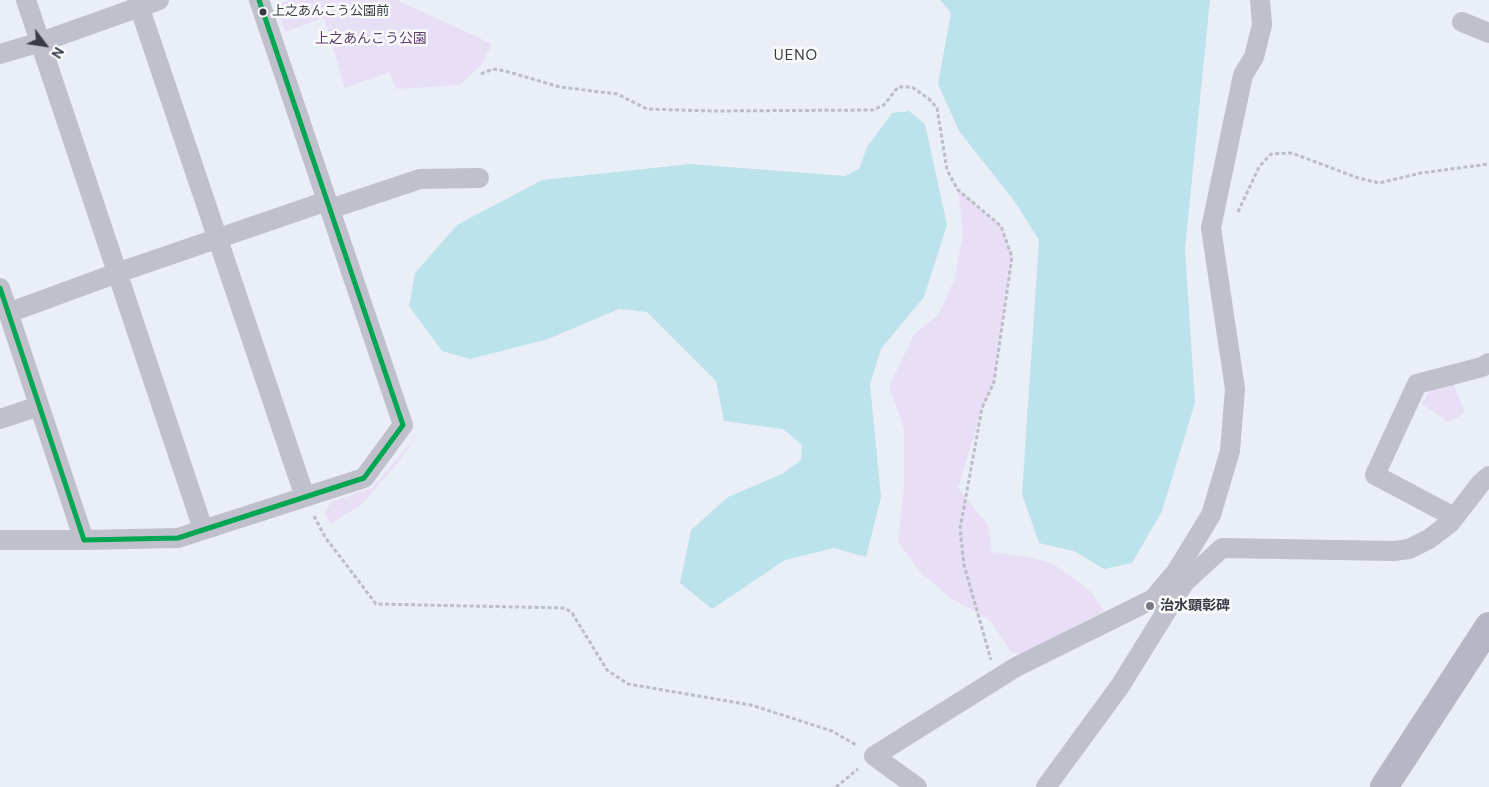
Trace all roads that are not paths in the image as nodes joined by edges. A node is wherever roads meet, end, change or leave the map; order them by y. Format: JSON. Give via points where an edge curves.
{"nodes":[{"id":1,"x":26,"y":0,"type":"edge"},
{"id":2,"x":159,"y":0,"type":"edge"},
{"id":3,"x":258,"y":0,"type":"edge"},
{"id":4,"x":1260,"y":0,"type":"edge"},
{"id":5,"x":139,"y":4,"type":"edge"},
{"id":6,"x":1462,"y":22,"type":"dead end"},
{"id":7,"x":1489,"y":33,"type":"edge"},
{"id":8,"x":41,"y":42,"type":"junction"},
{"id":9,"x":0,"y":54,"type":"edge"},
{"id":10,"x":479,"y":178,"type":"dead end"},
{"id":11,"x":328,"y":205,"type":"junction"},
{"id":12,"x":218,"y":238,"type":"junction"},
{"id":13,"x":117,"y":272,"type":"junction"},
{"id":14,"x":0,"y":288,"type":"edge"},
{"id":15,"x":8,"y":313,"type":"junction"},
{"id":16,"x":1489,"y":363,"type":"edge"},
{"id":17,"x":39,"y":406,"type":"junction"},
{"id":18,"x":0,"y":419,"type":"edge"},
{"id":19,"x":1489,"y":476,"type":"edge"},
{"id":20,"x":305,"y":497,"type":"junction"},
{"id":21,"x":1454,"y":517,"type":"junction"},
{"id":22,"x":203,"y":530,"type":"junction"},
{"id":23,"x":0,"y":540,"type":"edge"},
{"id":24,"x":84,"y":540,"type":"junction"},
{"id":25,"x":1161,"y":603,"type":"junction"},
{"id":26,"x":1489,"y":626,"type":"edge"},
{"id":27,"x":917,"y":787,"type":"edge"},
{"id":28,"x":1046,"y":787,"type":"edge"},
{"id":29,"x":1384,"y":787,"type":"edge"}],
"edges":[{"from":1,"to":8,"type":"street"},
{"from":2,"to":5,"type":"street"},
{"from":3,"to":11,"type":"street"},
{"from":4,"to":25,"type":"street","via":[[1262,25],[1254,57],[1244,75],[1210,228],[1235,389],[1230,451],[1211,515]]},
{"from":5,"to":8,"type":"street"},
{"from":5,"to":12,"type":"street"},
{"from":6,"to":7,"type":"street"},
{"from":8,"to":9,"type":"street"},
{"from":8,"to":13,"type":"street"},
{"from":10,"to":11,"type":"street","via":[[420,179]]},
{"from":11,"to":12,"type":"street"},
{"from":11,"to":20,"type":"street","via":[[403,424],[364,478]]},
{"from":12,"to":13,"type":"street"},
{"from":12,"to":20,"type":"street"},
{"from":13,"to":15,"type":"street"},
{"from":13,"to":22,"type":"street"},
{"from":14,"to":15,"type":"street"},
{"from":15,"to":17,"type":"street"},
{"from":16,"to":21,"type":"street","via":[[1417,384],[1375,475]]},
{"from":17,"to":18,"type":"street"},
{"from":17,"to":24,"type":"street"},
{"from":19,"to":21,"type":"street"},
{"from":20,"to":22,"type":"street"},
{"from":21,"to":25,"type":"street","via":[[1429,539],[1401,550],[1222,548]]},
{"from":22,"to":24,"type":"street","via":[[178,538]]},
{"from":23,"to":24,"type":"street"},
{"from":25,"to":27,"type":"street","via":[[1016,667],[874,756]]},
{"from":25,"to":28,"type":"street","via":[[1120,686]]},
{"from":26,"to":29,"type":"street"}]}
